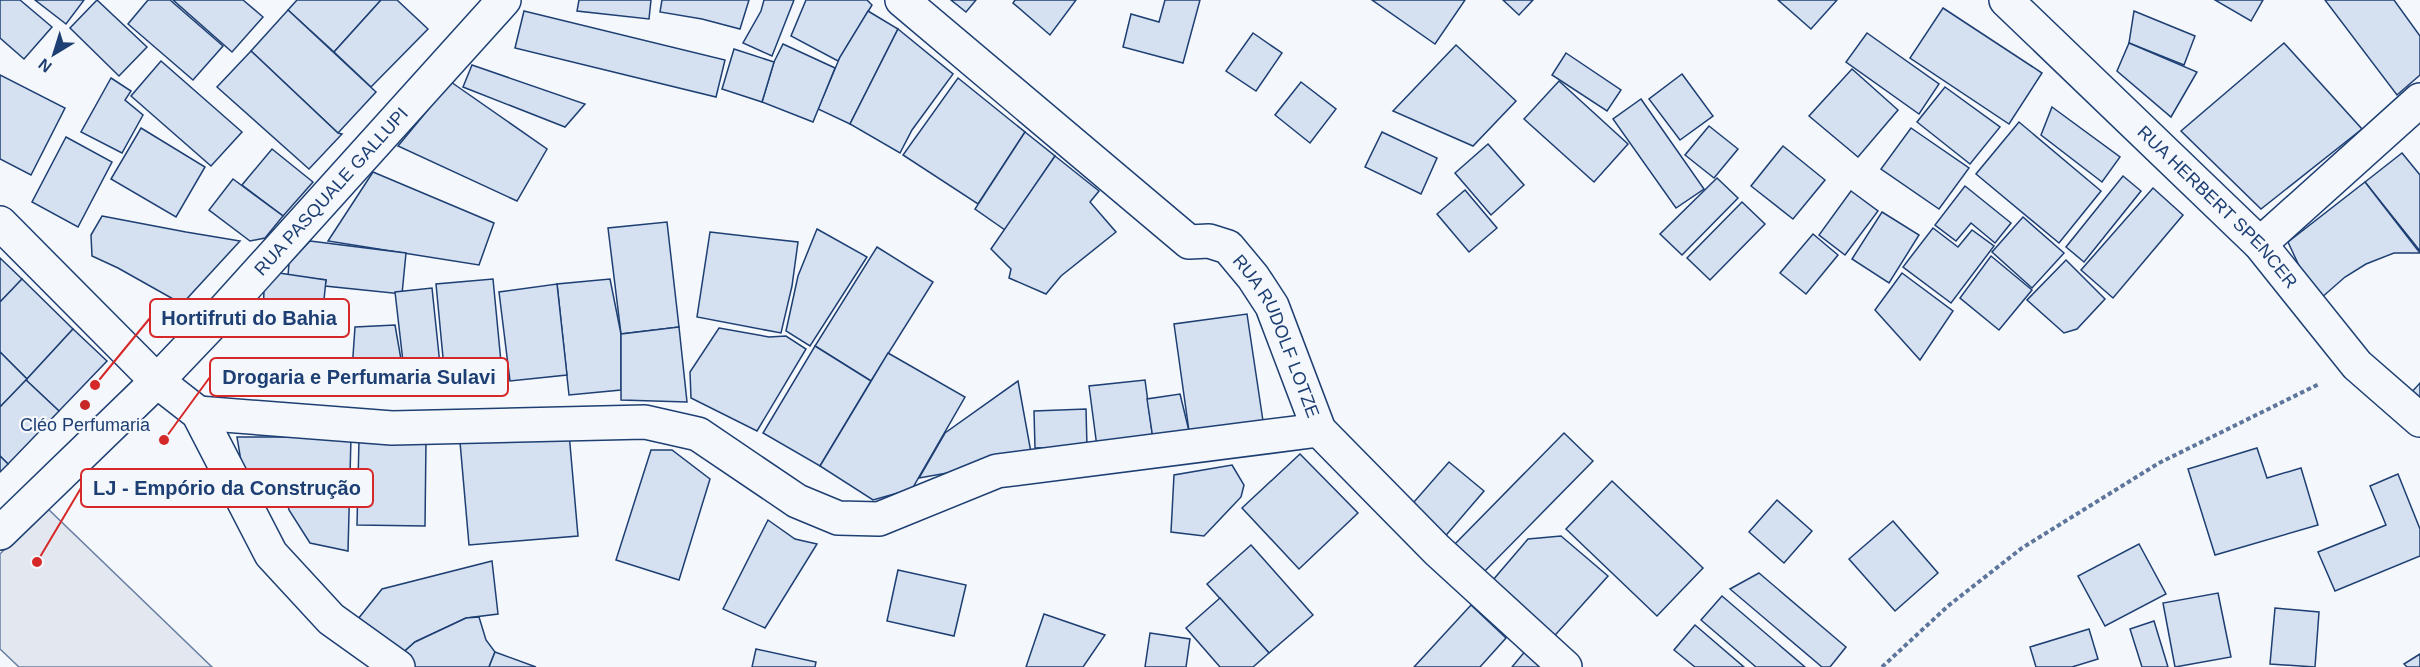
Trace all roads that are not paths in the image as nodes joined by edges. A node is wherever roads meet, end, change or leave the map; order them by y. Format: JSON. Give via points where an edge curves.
{"nodes":[{"id":1,"x":504,"y":0,"type":"edge"},
{"id":2,"x":902,"y":0,"type":"edge"},
{"id":3,"x":2006,"y":0,"type":"edge"},
{"id":4,"x":2420,"y":100,"type":"edge"},
{"id":5,"x":0,"y":223,"type":"edge"},
{"id":6,"x":2260,"y":243,"type":"junction"},
{"id":7,"x":157,"y":381,"type":"junction"},
{"id":8,"x":198,"y":413,"type":"junction"},
{"id":9,"x":2420,"y":420,"type":"edge"},
{"id":10,"x":1319,"y":430,"type":"junction"},
{"id":11,"x":0,"y":533,"type":"edge"},
{"id":12,"x":398,"y":667,"type":"edge"},
{"id":13,"x":1565,"y":667,"type":"edge"}],
"edges":[{"from":1,"to":7,"type":"street","name":"RUA PASQUALE GALLUPI"},
{"from":2,"to":10,"type":"street","name":"RUA RUDOLF LOTZE","via":[[1189,242],[1209,241],[1228,247],[1272,306]]},
{"from":3,"to":6,"type":"street","name":"RUA HERBERT SPENCER"},
{"from":4,"to":6,"type":"street"},
{"from":5,"to":7,"type":"street"},
{"from":6,"to":9,"type":"street","name":"RUA HERBERT SPENCER","via":[[2357,365]]},
{"from":7,"to":8,"type":"street"},
{"from":7,"to":11,"type":"street","name":"RUA PASQUALE GALLUPI"},
{"from":8,"to":10,"type":"street","via":[[392,428],[645,422],[698,434],[797,501],[838,518],[879,519],[997,471]]},
{"from":8,"to":12,"type":"street","via":[[271,554],[331,619]]},
{"from":10,"to":13,"type":"street","name":"RUA RUDOLF LOTZE","via":[[1437,550]]}]}
